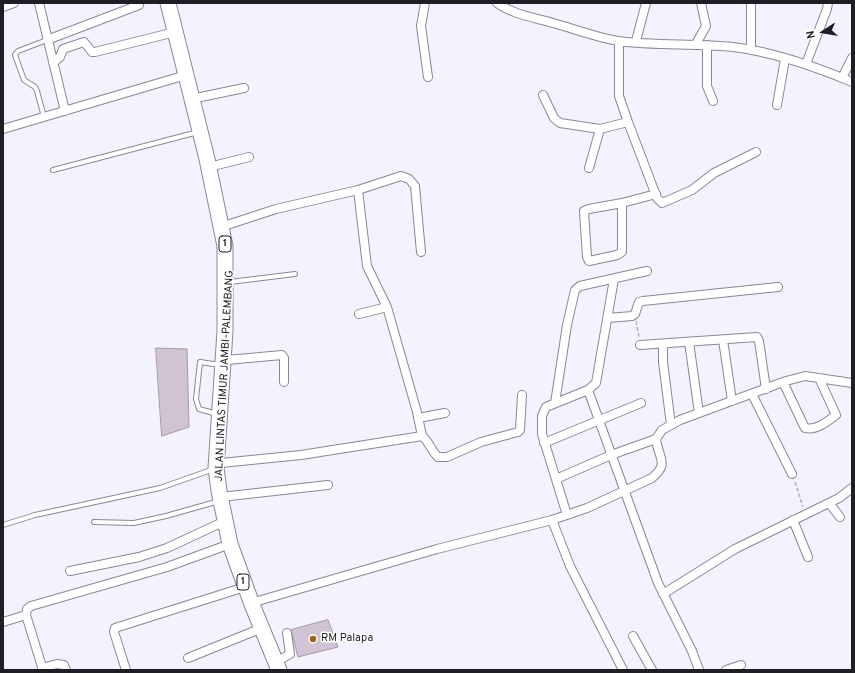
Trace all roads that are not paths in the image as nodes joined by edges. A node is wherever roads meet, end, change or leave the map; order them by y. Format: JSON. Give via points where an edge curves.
{"nodes":[{"id":1,"x":14,"y":3,"type":"edge"},
{"id":2,"x":39,"y":3,"type":"edge"},
{"id":3,"x":168,"y":3,"type":"edge"},
{"id":4,"x":172,"y":3,"type":"edge"},
{"id":5,"x":425,"y":3,"type":"edge"},
{"id":6,"x":496,"y":3,"type":"edge"},
{"id":7,"x":646,"y":3,"type":"edge"},
{"id":8,"x":701,"y":3,"type":"edge"},
{"id":9,"x":751,"y":3,"type":"edge"},
{"id":10,"x":828,"y":3,"type":"edge"},
{"id":11,"x":139,"y":5,"type":"dead end"},
{"id":12,"x":3,"y":6,"type":"edge"},
{"id":13,"x":175,"y":32,"type":"junction"},
{"id":14,"x":47,"y":40,"type":"junction"},
{"id":15,"x":619,"y":41,"type":"junction"},
{"id":16,"x":636,"y":41,"type":"junction"},
{"id":17,"x":696,"y":44,"type":"junction"},
{"id":18,"x":707,"y":45,"type":"junction"},
{"id":19,"x":752,"y":50,"type":"junction"},
{"id":20,"x":852,"y":58,"type":"edge"},
{"id":21,"x":785,"y":59,"type":"junction"},
{"id":22,"x":53,"y":63,"type":"junction"},
{"id":23,"x":806,"y":64,"type":"junction"},
{"id":24,"x":186,"y":75,"type":"junction"},
{"id":25,"x":428,"y":77,"type":"dead end"},
{"id":26,"x":842,"y":78,"type":"junction"},
{"id":27,"x":852,"y":82,"type":"edge"},
{"id":28,"x":244,"y":88,"type":"dead end"},
{"id":29,"x":542,"y":95,"type":"dead end"},
{"id":30,"x":196,"y":98,"type":"junction"},
{"id":31,"x":713,"y":100,"type":"dead end"},
{"id":32,"x":777,"y":105,"type":"dead end"},
{"id":33,"x":65,"y":111,"type":"junction"},
{"id":34,"x":44,"y":117,"type":"junction"},
{"id":35,"x":628,"y":122,"type":"junction"},
{"id":36,"x":3,"y":129,"type":"edge"},
{"id":37,"x":600,"y":129,"type":"junction"},
{"id":38,"x":200,"y":131,"type":"junction"},
{"id":39,"x":756,"y":152,"type":"dead end"},
{"id":40,"x":249,"y":156,"type":"dead end"},
{"id":41,"x":213,"y":166,"type":"junction"},
{"id":42,"x":589,"y":168,"type":"dead end"},
{"id":43,"x":53,"y":170,"type":"dead end"},
{"id":44,"x":358,"y":190,"type":"junction"},
{"id":45,"x":656,"y":194,"type":"junction"},
{"id":46,"x":622,"y":203,"type":"junction"},
{"id":47,"x":227,"y":225,"type":"junction"},
{"id":48,"x":421,"y":252,"type":"dead end"},
{"id":49,"x":647,"y":271,"type":"dead end"},
{"id":50,"x":295,"y":274,"type":"dead end"},
{"id":51,"x":614,"y":279,"type":"junction"},
{"id":52,"x":230,"y":282,"type":"junction"},
{"id":53,"x":778,"y":288,"type":"dead end"},
{"id":54,"x":387,"y":307,"type":"junction"},
{"id":55,"x":359,"y":314,"type":"dead end"},
{"id":56,"x":608,"y":318,"type":"junction"},
{"id":57,"x":723,"y":340,"type":"junction"},
{"id":58,"x":689,"y":342,"type":"junction"},
{"id":59,"x":640,"y":345,"type":"road end"},
{"id":60,"x":663,"y":345,"type":"junction"},
{"id":61,"x":225,"y":363,"type":"junction"},
{"id":62,"x":819,"y":378,"type":"junction"},
{"id":63,"x":284,"y":382,"type":"dead end"},
{"id":64,"x":783,"y":382,"type":"junction"},
{"id":65,"x":852,"y":383,"type":"edge"},
{"id":66,"x":766,"y":389,"type":"junction"},
{"id":67,"x":588,"y":390,"type":"junction"},
{"id":68,"x":752,"y":394,"type":"junction"},
{"id":69,"x":522,"y":395,"type":"dead end"},
{"id":70,"x":732,"y":401,"type":"junction"},
{"id":71,"x":555,"y":403,"type":"junction"},
{"id":72,"x":641,"y":403,"type":"dead end"},
{"id":73,"x":445,"y":413,"type":"dead end"},
{"id":74,"x":699,"y":413,"type":"junction"},
{"id":75,"x":219,"y":415,"type":"junction"},
{"id":76,"x":418,"y":418,"type":"junction"},
{"id":77,"x":599,"y":422,"type":"junction"},
{"id":78,"x":671,"y":425,"type":"junction"},
{"id":79,"x":422,"y":436,"type":"junction"},
{"id":80,"x":656,"y":438,"type":"junction"},
{"id":81,"x":544,"y":443,"type":"junction"},
{"id":82,"x":611,"y":455,"type":"junction"},
{"id":83,"x":218,"y":466,"type":"junction"},
{"id":84,"x":792,"y":474,"type":"road end"},
{"id":85,"x":556,"y":479,"type":"junction"},
{"id":86,"x":328,"y":485,"type":"dead end"},
{"id":87,"x":852,"y":488,"type":"edge"},
{"id":88,"x":625,"y":492,"type":"junction"},
{"id":89,"x":220,"y":496,"type":"junction"},
{"id":90,"x":829,"y":503,"type":"junction"},
{"id":91,"x":567,"y":515,"type":"junction"},
{"id":92,"x":840,"y":517,"type":"dead end"},
{"id":93,"x":552,"y":520,"type":"junction"},
{"id":94,"x":792,"y":520,"type":"junction"},
{"id":95,"x":225,"y":521,"type":"junction"},
{"id":96,"x":94,"y":522,"type":"dead end"},
{"id":97,"x":3,"y":525,"type":"edge"},
{"id":98,"x":230,"y":544,"type":"junction"},
{"id":99,"x":808,"y":557,"type":"dead end"},
{"id":100,"x":70,"y":571,"type":"dead end"},
{"id":101,"x":245,"y":587,"type":"junction"},
{"id":102,"x":663,"y":594,"type":"junction"},
{"id":103,"x":252,"y":603,"type":"junction"},
{"id":104,"x":26,"y":615,"type":"junction"},
{"id":105,"x":3,"y":622,"type":"edge"},
{"id":106,"x":262,"y":628,"type":"junction"},
{"id":107,"x":287,"y":633,"type":"dead end"},
{"id":108,"x":633,"y":636,"type":"dead end"},
{"id":109,"x":188,"y":658,"type":"dead end"},
{"id":110,"x":741,"y":665,"type":"dead end"},
{"id":111,"x":277,"y":666,"type":"edge"},
{"id":112,"x":43,"y":669,"type":"edge"},
{"id":113,"x":66,"y":670,"type":"edge"},
{"id":114,"x":124,"y":670,"type":"edge"},
{"id":115,"x":623,"y":670,"type":"edge"},
{"id":116,"x":652,"y":670,"type":"edge"},
{"id":117,"x":699,"y":670,"type":"edge"},
{"id":118,"x":726,"y":670,"type":"edge"}],
"edges":[{"from":1,"to":12,"type":"street"},
{"from":2,"to":14,"type":"street"},
{"from":3,"to":13,"type":"highway","name":"JALAN LINTAS TIMUR JAMBI-PALEMBANG","number":"1"},
{"from":4,"to":30,"type":"highway","name":"JALAN LINTAS TIMUR JAMBI-PALEMBANG","number":"1"},
{"from":5,"to":25,"type":"street","via":[[421,26]]},
{"from":6,"to":15,"type":"street","via":[[522,16]]},
{"from":7,"to":16,"type":"street"},
{"from":8,"to":17,"type":"street","via":[[706,26]]},
{"from":9,"to":19,"type":"street"},
{"from":10,"to":23,"type":"street"},
{"from":11,"to":14,"type":"street"},
{"from":13,"to":22,"type":"street","via":[[96,52],[92,52],[84,42],[81,42],[62,50]]},
{"from":13,"to":24,"type":"highway","name":"JALAN LINTAS TIMUR JAMBI-PALEMBANG","number":"1"},
{"from":14,"to":22,"type":"street"},
{"from":14,"to":34,"type":"lane","via":[[18,51],[15,55],[24,80],[37,91]]},
{"from":15,"to":16,"type":"street"},
{"from":15,"to":35,"type":"street","via":[[619,96]]},
{"from":16,"to":17,"type":"street"},
{"from":17,"to":18,"type":"street"},
{"from":18,"to":19,"type":"street"},
{"from":18,"to":31,"type":"street","via":[[707,86]]},
{"from":19,"to":21,"type":"street"},
{"from":20,"to":26,"type":"street"},
{"from":21,"to":23,"type":"street"},
{"from":21,"to":32,"type":"street"},
{"from":22,"to":33,"type":"street"},
{"from":23,"to":26,"type":"street"},
{"from":24,"to":33,"type":"street"},
{"from":24,"to":38,"type":"highway","name":"JALAN LINTAS TIMUR JAMBI-PALEMBANG","number":"1"},
{"from":26,"to":27,"type":"street"},
{"from":28,"to":30,"type":"street"},
{"from":29,"to":37,"type":"street","via":[[554,118],[560,123]]},
{"from":30,"to":41,"type":"highway","name":"JALAN LINTAS TIMUR JAMBI-PALEMBANG","number":"1"},
{"from":33,"to":34,"type":"street"},
{"from":34,"to":36,"type":"street"},
{"from":35,"to":37,"type":"street"},
{"from":35,"to":45,"type":"street"},
{"from":37,"to":42,"type":"street"},
{"from":38,"to":43,"type":"lane"},
{"from":38,"to":61,"type":"highway","name":"JALAN LINTAS TIMUR JAMBI-PALEMBANG","number":"1","via":[[225,246]]},
{"from":39,"to":45,"type":"street","via":[[714,173],[692,190],[666,203],[662,204]]},
{"from":40,"to":41,"type":"street"},
{"from":41,"to":47,"type":"highway","name":"JALAN LINTAS TIMUR JAMBI-PALEMBANG","number":"1"},
{"from":44,"to":47,"type":"street","via":[[276,209]]},
{"from":44,"to":48,"type":"street","via":[[401,176],[409,179],[415,186]]},
{"from":44,"to":54,"type":"street","via":[[367,266]]},
{"from":45,"to":46,"type":"street"},
{"from":46,"to":46,"type":"street","via":[[622,252],[589,261],[584,211]]},
{"from":47,"to":52,"type":"highway","name":"JALAN LINTAS TIMUR JAMBI-PALEMBANG","number":"1"},
{"from":49,"to":51,"type":"street"},
{"from":50,"to":52,"type":"lane"},
{"from":51,"to":56,"type":"street"},
{"from":51,"to":71,"type":"street","via":[[580,286],[572,295]]},
{"from":52,"to":61,"type":"highway","name":"JALAN LINTAS TIMUR JAMBI-PALEMBANG","number":"1"},
{"from":53,"to":56,"type":"street","via":[[643,301],[638,304],[634,315]]},
{"from":54,"to":55,"type":"street"},
{"from":54,"to":76,"type":"street"},
{"from":56,"to":67,"type":"street","via":[[598,379]]},
{"from":57,"to":58,"type":"street"},
{"from":57,"to":66,"type":"street","via":[[758,338]]},
{"from":57,"to":70,"type":"street"},
{"from":58,"to":60,"type":"street"},
{"from":58,"to":74,"type":"street"},
{"from":59,"to":60,"type":"street"},
{"from":60,"to":78,"type":"street"},
{"from":61,"to":63,"type":"street","via":[[282,355]]},
{"from":61,"to":75,"type":"highway","name":"JALAN LINTAS TIMUR JAMBI-PALEMBANG","number":"1"},
{"from":61,"to":75,"type":"lane","via":[[200,362],[197,385],[199,409]]},
{"from":61,"to":83,"type":"highway","name":"JALAN LINTAS TIMUR JAMBI-PALEMBANG","number":"1"},
{"from":62,"to":64,"type":"street","via":[[804,376]]},
{"from":62,"to":64,"type":"street","via":[[836,415],[822,425],[809,429],[805,428]]},
{"from":62,"to":65,"type":"street"},
{"from":64,"to":66,"type":"street"},
{"from":66,"to":68,"type":"street"},
{"from":67,"to":71,"type":"street"},
{"from":67,"to":77,"type":"street"},
{"from":68,"to":70,"type":"street"},
{"from":68,"to":84,"type":"street"},
{"from":69,"to":79,"type":"street","via":[[518,432],[481,442],[447,457],[438,457]]},
{"from":70,"to":74,"type":"street"},
{"from":71,"to":81,"type":"street","via":[[546,407],[542,416]]},
{"from":72,"to":77,"type":"street"},
{"from":73,"to":76,"type":"street"},
{"from":74,"to":78,"type":"street"},
{"from":75,"to":83,"type":"highway","name":"JALAN LINTAS TIMUR JAMBI-PALEMBANG","number":"1"},
{"from":76,"to":79,"type":"street"},
{"from":77,"to":81,"type":"street"},
{"from":77,"to":82,"type":"street"},
{"from":78,"to":80,"type":"street","via":[[662,430]]},
{"from":79,"to":83,"type":"street"},
{"from":80,"to":82,"type":"street"},
{"from":80,"to":88,"type":"street","via":[[663,463],[661,470],[652,478]]},
{"from":81,"to":85,"type":"street"},
{"from":82,"to":85,"type":"street"},
{"from":82,"to":88,"type":"street"},
{"from":83,"to":89,"type":"highway","name":"JALAN LINTAS TIMUR JAMBI-PALEMBANG","number":"1"},
{"from":83,"to":97,"type":"lane","via":[[160,488],[35,515]]},
{"from":85,"to":91,"type":"street"},
{"from":86,"to":89,"type":"street"},
{"from":87,"to":90,"type":"street"},
{"from":88,"to":91,"type":"street"},
{"from":88,"to":102,"type":"street"},
{"from":89,"to":95,"type":"highway","name":"JALAN LINTAS TIMUR JAMBI-PALEMBANG","number":"1"},
{"from":89,"to":96,"type":"lane","via":[[166,516],[134,523]]},
{"from":90,"to":92,"type":"street"},
{"from":90,"to":94,"type":"street"},
{"from":91,"to":93,"type":"street"},
{"from":93,"to":103,"type":"street","via":[[445,547]]},
{"from":93,"to":115,"type":"street","via":[[570,566]]},
{"from":94,"to":99,"type":"street"},
{"from":94,"to":102,"type":"street","via":[[735,549]]},
{"from":95,"to":98,"type":"highway","name":"JALAN LINTAS TIMUR JAMBI-PALEMBANG","number":"1"},
{"from":95,"to":100,"type":"street","via":[[139,557]]},
{"from":98,"to":101,"type":"highway","name":"JALAN LINTAS TIMUR JAMBI-PALEMBANG","number":"1"},
{"from":98,"to":104,"type":"street","via":[[168,567],[31,606]]},
{"from":101,"to":103,"type":"highway","name":"JALAN LINTAS TIMUR JAMBI-PALEMBANG","number":"1"},
{"from":101,"to":114,"type":"street","via":[[115,628]]},
{"from":102,"to":117,"type":"street"},
{"from":103,"to":106,"type":"highway","name":"JALAN LINTAS TIMUR JAMBI-PALEMBANG","number":"1"},
{"from":104,"to":105,"type":"street"},
{"from":104,"to":112,"type":"street"},
{"from":106,"to":109,"type":"street"},
{"from":106,"to":111,"type":"highway","name":"JALAN LINTAS TIMUR JAMBI-PALEMBANG","number":"1"},
{"from":107,"to":111,"type":"street","via":[[290,654]]},
{"from":108,"to":116,"type":"street"},
{"from":110,"to":118,"type":"street"},
{"from":112,"to":113,"type":"street","via":[[61,664]]}]}
